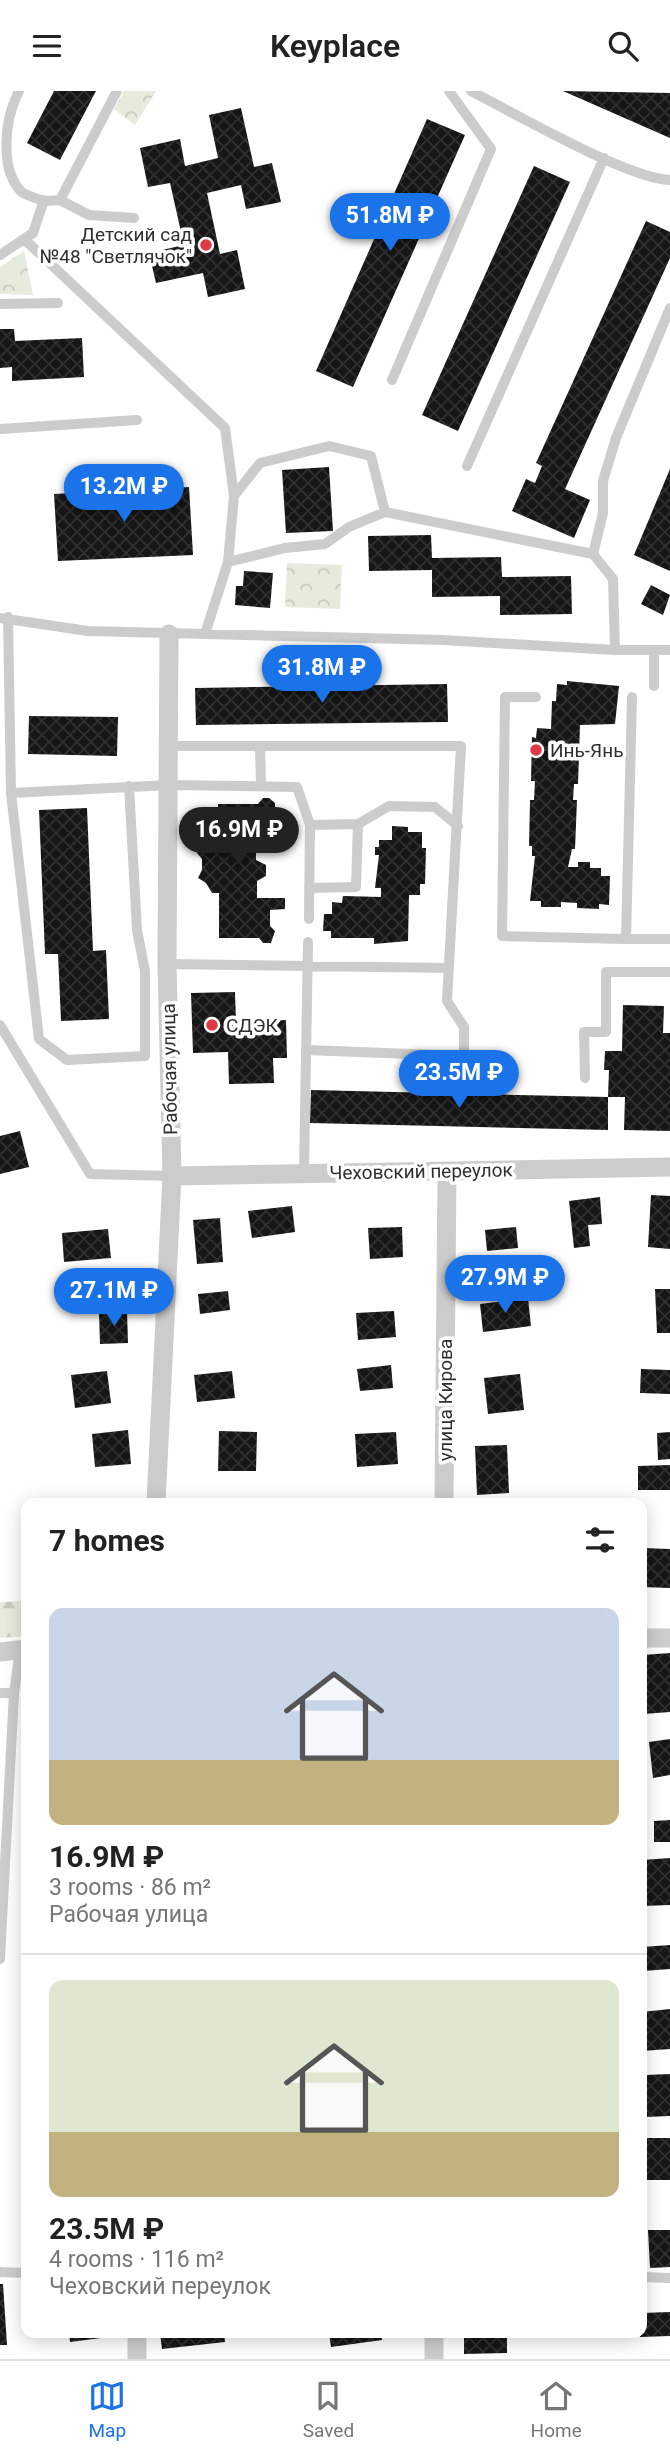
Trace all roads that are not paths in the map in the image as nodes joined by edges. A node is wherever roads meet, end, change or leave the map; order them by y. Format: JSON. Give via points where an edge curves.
{"nodes":[{"id":1,"x":19,"y":91,"type":"edge"},
{"id":2,"x":117,"y":91,"type":"edge"},
{"id":3,"x":449,"y":91,"type":"edge"},
{"id":4,"x":471,"y":91,"type":"edge"},
{"id":5,"x":604,"y":158,"type":"junction"},
{"id":6,"x":670,"y":180,"type":"edge"},
{"id":7,"x":60,"y":200,"type":"junction"},
{"id":8,"x":43,"y":202,"type":"junction"},
{"id":9,"x":134,"y":218,"type":"dead end"},
{"id":10,"x":24,"y":239,"type":"junction"},
{"id":11,"x":0,"y":255,"type":"edge"},
{"id":12,"x":58,"y":303,"type":"dead end"},
{"id":13,"x":0,"y":304,"type":"edge"},
{"id":14,"x":670,"y":308,"type":"edge"},
{"id":15,"x":392,"y":380,"type":"dead end"},
{"id":16,"x":137,"y":420,"type":"dead end"},
{"id":17,"x":0,"y":429,"type":"edge"},
{"id":18,"x":467,"y":466,"type":"dead end"},
{"id":19,"x":234,"y":496,"type":"junction"},
{"id":20,"x":385,"y":512,"type":"junction"},
{"id":21,"x":593,"y":554,"type":"junction"},
{"id":22,"x":228,"y":562,"type":"junction"},
{"id":23,"x":4,"y":618,"type":"edge"},
{"id":24,"x":169,"y":634,"type":"junction"},
{"id":25,"x":205,"y":634,"type":"junction"},
{"id":26,"x":615,"y":650,"type":"junction"},
{"id":27,"x":654,"y":650,"type":"junction"},
{"id":28,"x":670,"y":650,"type":"edge"},
{"id":29,"x":654,"y":686,"type":"dead end"},
{"id":30,"x":536,"y":697,"type":"dead end"},
{"id":31,"x":632,"y":697,"type":"dead end"},
{"id":32,"x":169,"y":746,"type":"junction"},
{"id":33,"x":260,"y":747,"type":"junction"},
{"id":34,"x":170,"y":785,"type":"junction"},
{"id":35,"x":261,"y":785,"type":"junction"},
{"id":36,"x":129,"y":786,"type":"junction"},
{"id":37,"x":11,"y":793,"type":"junction"},
{"id":38,"x":358,"y":824,"type":"junction"},
{"id":39,"x":310,"y":825,"type":"junction"},
{"id":40,"x":458,"y":826,"type":"junction"},
{"id":41,"x":309,"y":888,"type":"junction"},
{"id":42,"x":309,"y":919,"type":"dead end"},
{"id":43,"x":626,"y":939,"type":"junction"},
{"id":44,"x":670,"y":939,"type":"edge"},
{"id":45,"x":309,"y":942,"type":"dead end"},
{"id":46,"x":167,"y":964,"type":"junction"},
{"id":47,"x":308,"y":966,"type":"junction"},
{"id":48,"x":449,"y":968,"type":"junction"},
{"id":49,"x":670,"y":972,"type":"edge"},
{"id":50,"x":0,"y":1025,"type":"edge"},
{"id":51,"x":306,"y":1050,"type":"junction"},
{"id":52,"x":585,"y":1078,"type":"dead end"},
{"id":53,"x":670,"y":1167,"type":"edge"},
{"id":54,"x":447,"y":1171,"type":"junction"},
{"id":55,"x":304,"y":1172,"type":"junction"},
{"id":56,"x":172,"y":1176,"type":"junction"},
{"id":57,"x":156,"y":1498,"type":"edge"},
{"id":58,"x":444,"y":1498,"type":"edge"},
{"id":59,"x":670,"y":1637,"type":"edge"},
{"id":60,"x":647,"y":1638,"type":"edge"},
{"id":61,"x":21,"y":1649,"type":"edge"},
{"id":62,"x":0,"y":1652,"type":"edge"},
{"id":63,"x":21,"y":1659,"type":"edge"},
{"id":64,"x":0,"y":1693,"type":"edge"},
{"id":65,"x":14,"y":1693,"type":"junction"},
{"id":66,"x":0,"y":1959,"type":"edge"},
{"id":67,"x":0,"y":2272,"type":"edge"},
{"id":68,"x":21,"y":2273,"type":"edge"},
{"id":69,"x":647,"y":2277,"type":"edge"},
{"id":70,"x":670,"y":2277,"type":"edge"},
{"id":71,"x":137,"y":2338,"type":"edge"},
{"id":72,"x":434,"y":2338,"type":"edge"},
{"id":73,"x":137,"y":2359,"type":"edge"},
{"id":74,"x":434,"y":2359,"type":"edge"}],
"edges":[{"from":1,"to":8,"type":"lane","via":[[1,129],[0,169],[11,187]]},
{"from":2,"to":7,"type":"lane"},
{"from":3,"to":15,"type":"lane","via":[[491,149]]},
{"from":4,"to":5,"type":"lane"},
{"from":5,"to":6,"type":"lane"},
{"from":5,"to":18,"type":"lane"},
{"from":7,"to":8,"type":"lane"},
{"from":7,"to":9,"type":"lane","via":[[89,215]]},
{"from":8,"to":10,"type":"lane","via":[[33,233]]},
{"from":10,"to":11,"type":"lane"},
{"from":10,"to":19,"type":"lane","via":[[225,428]]},
{"from":12,"to":13,"type":"lane"},
{"from":14,"to":21,"type":"lane","via":[[616,438],[603,481],[603,513]]},
{"from":16,"to":17,"type":"lane"},
{"from":19,"to":20,"type":"lane","via":[[260,463],[329,446],[371,456]]},
{"from":19,"to":22,"type":"lane"},
{"from":20,"to":21,"type":"lane"},
{"from":20,"to":22,"type":"lane","via":[[324,544]]},
{"from":21,"to":26,"type":"lane","via":[[613,579]]},
{"from":22,"to":25,"type":"lane"},
{"from":23,"to":24,"type":"lane","via":[[88,631]]},
{"from":23,"to":37,"type":"lane"},
{"from":24,"to":25,"type":"lane"},
{"from":24,"to":32,"type":"street","name":"Рабочая улица"},
{"from":25,"to":26,"type":"lane"},
{"from":26,"to":27,"type":"lane"},
{"from":27,"to":28,"type":"lane"},
{"from":27,"to":29,"type":"lane"},
{"from":30,"to":43,"type":"lane","via":[[505,697],[502,936]]},
{"from":31,"to":43,"type":"lane"},
{"from":32,"to":33,"type":"lane"},
{"from":32,"to":34,"type":"street","name":"Рабочая улица"},
{"from":33,"to":35,"type":"lane"},
{"from":33,"to":40,"type":"lane","via":[[461,746]]},
{"from":34,"to":35,"type":"lane"},
{"from":34,"to":36,"type":"lane"},
{"from":34,"to":46,"type":"street","name":"Рабочая улица"},
{"from":35,"to":39,"type":"lane","via":[[297,787]]},
{"from":36,"to":37,"type":"lane"},
{"from":36,"to":37,"type":"lane","via":[[137,930],[145,971],[145,1056],[67,1060],[39,1039]]},
{"from":38,"to":39,"type":"lane"},
{"from":38,"to":40,"type":"lane","via":[[389,806],[435,807]]},
{"from":38,"to":41,"type":"lane","via":[[356,887]]},
{"from":39,"to":41,"type":"lane"},
{"from":40,"to":48,"type":"lane"},
{"from":41,"to":42,"type":"lane"},
{"from":43,"to":44,"type":"lane"},
{"from":45,"to":47,"type":"lane"},
{"from":46,"to":47,"type":"lane"},
{"from":46,"to":56,"type":"street","name":"Рабочая улица"},
{"from":47,"to":48,"type":"lane"},
{"from":47,"to":51,"type":"lane"},
{"from":48,"to":51,"type":"lane","via":[[447,1001],[464,1027],[464,1056]]},
{"from":49,"to":52,"type":"lane","via":[[606,972],[606,1032],[584,1032]]},
{"from":50,"to":56,"type":"lane","via":[[90,1174]]},
{"from":51,"to":55,"type":"lane"},
{"from":53,"to":54,"type":"street","name":"Чеховский переулок"},
{"from":54,"to":55,"type":"street","name":"Чеховский переулок"},
{"from":54,"to":58,"type":"street","name":"улица Кирова"},
{"from":55,"to":56,"type":"street","name":"Чеховский переулок"},
{"from":56,"to":57,"type":"street","name":"Рабочая улица"},
{"from":59,"to":60,"type":"street"},
{"from":61,"to":62,"type":"street"},
{"from":63,"to":65,"type":"lane"},
{"from":64,"to":65,"type":"lane"},
{"from":65,"to":66,"type":"lane"},
{"from":67,"to":68,"type":"lane"},
{"from":69,"to":70,"type":"lane"},
{"from":71,"to":73,"type":"street"},
{"from":72,"to":74,"type":"street"}]}
